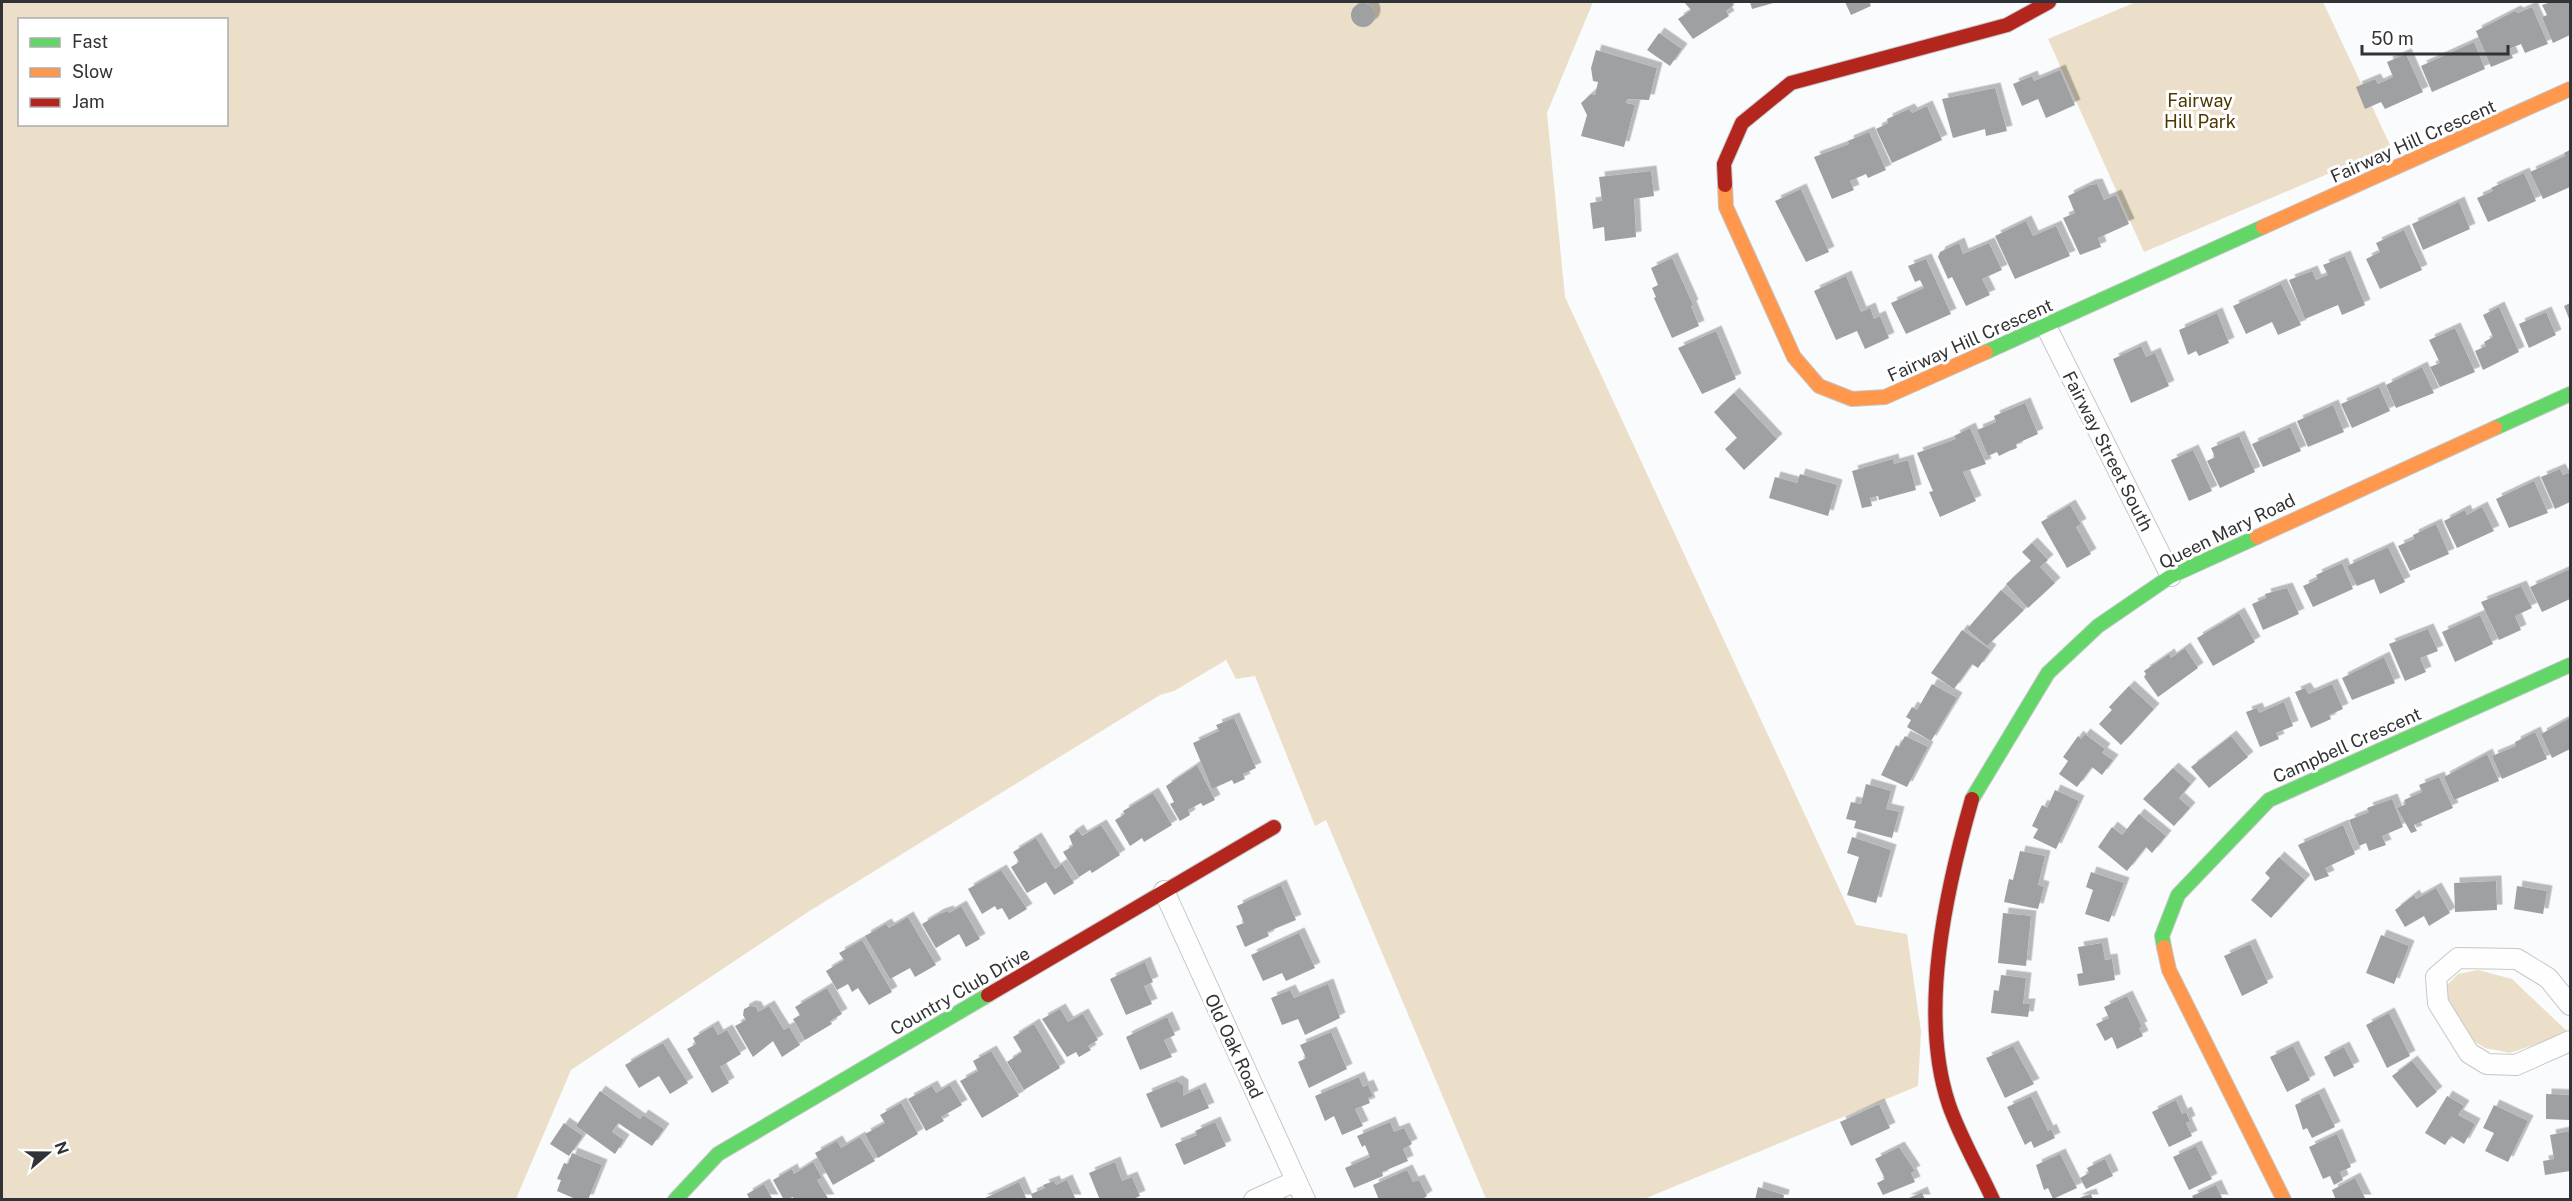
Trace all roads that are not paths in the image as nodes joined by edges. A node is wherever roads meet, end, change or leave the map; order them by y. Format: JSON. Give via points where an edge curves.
{"nodes":[{"id":1,"x":2049,"y":2,"type":"edge"},
{"id":2,"x":2571,"y":89,"type":"edge"},
{"id":3,"x":2046,"y":326,"type":"junction"},
{"id":4,"x":2571,"y":394,"type":"edge"},
{"id":5,"x":2170,"y":576,"type":"junction"},
{"id":6,"x":2571,"y":664,"type":"edge"},
{"id":7,"x":1274,"y":826,"type":"dead end"},
{"id":8,"x":1164,"y":891,"type":"junction"},
{"id":9,"x":2571,"y":1005,"type":"edge"},
{"id":10,"x":2571,"y":1041,"type":"edge"},
{"id":11,"x":1296,"y":1181,"type":"junction"},
{"id":12,"x":675,"y":1200,"type":"edge"},
{"id":13,"x":1254,"y":1200,"type":"edge"},
{"id":14,"x":1305,"y":1200,"type":"edge"},
{"id":15,"x":1993,"y":1200,"type":"edge"},
{"id":16,"x":2284,"y":1200,"type":"edge"}],
"edges":[{"from":1,"to":3,"type":"street","name":"Fairway Hill Crescent","via":[[2007,25],[1791,83],[1742,123],[1724,164],[1726,207],[1794,357],[1820,386],[1852,399],[1885,397]]},
{"from":2,"to":3,"type":"street","name":"Fairway Hill Crescent"},
{"from":3,"to":5,"type":"street","name":"Fairway Street South"},
{"from":4,"to":5,"type":"street","name":"Queen Mary Road"},
{"from":5,"to":15,"type":"street","name":"Queen Mary Road","via":[[2097,626],[2048,673],[1973,797],[1952,868],[1938,961],[1937,1042],[1949,1104]]},
{"from":6,"to":16,"type":"street","name":"Campbell Crescent","via":[[2269,800],[2178,896],[2162,936],[2169,970]]},
{"from":7,"to":8,"type":"street","name":"Country Club Drive"},
{"from":8,"to":11,"type":"street","name":"Old Oak Road"},
{"from":8,"to":12,"type":"street","name":"Country Club Drive","via":[[718,1154]]},
{"from":9,"to":10,"type":"street","via":[[2548,978],[2517,959],[2458,958],[2436,976],[2438,1003],[2469,1053],[2487,1064],[2516,1065]]},
{"from":11,"to":13,"type":"street"},
{"from":11,"to":14,"type":"street","name":"Old Oak Road"}]}
